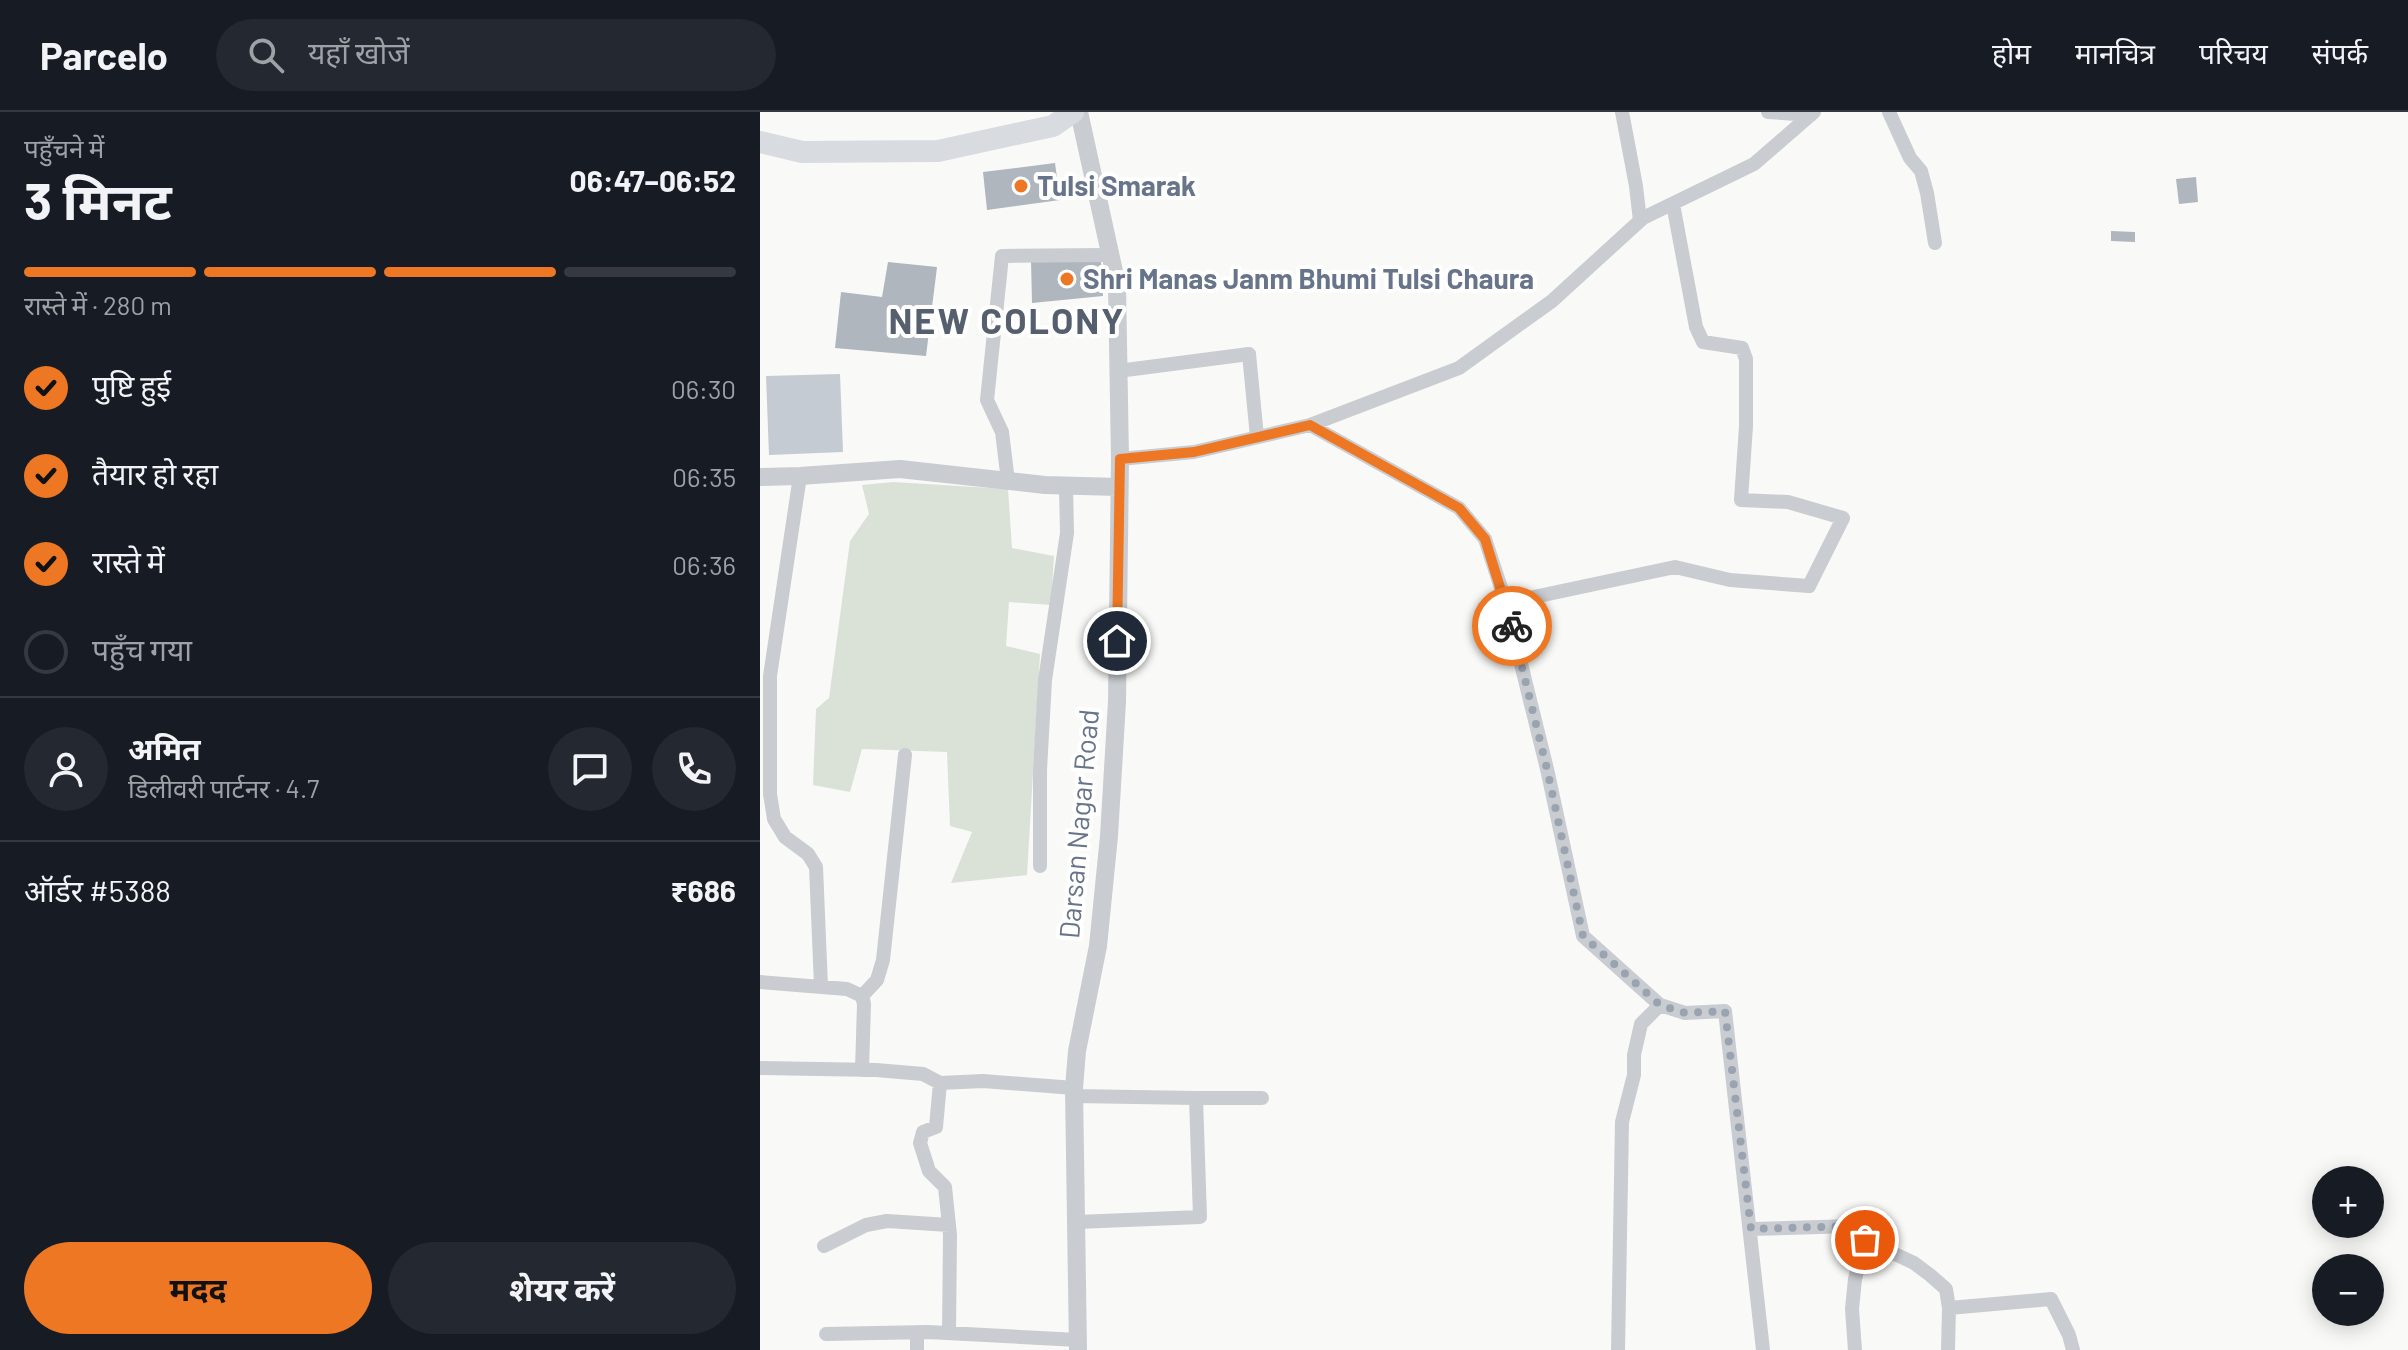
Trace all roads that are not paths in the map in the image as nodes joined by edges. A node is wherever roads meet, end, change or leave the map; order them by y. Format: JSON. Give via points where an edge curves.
{"nodes":[{"id":1,"x":1076,"y":112,"type":"edge"},
{"id":2,"x":1622,"y":112,"type":"edge"},
{"id":3,"x":1768,"y":112,"type":"edge"},
{"id":4,"x":1889,"y":112,"type":"edge"},
{"id":5,"x":1812,"y":113,"type":"edge"},
{"id":6,"x":760,"y":142,"type":"edge"},
{"id":7,"x":1673,"y":204,"type":"junction"},
{"id":8,"x":1640,"y":221,"type":"junction"},
{"id":9,"x":1935,"y":243,"type":"dead end"},
{"id":10,"x":1110,"y":255,"type":"junction"},
{"id":11,"x":1118,"y":371,"type":"junction"},
{"id":12,"x":1310,"y":425,"type":"junction"},
{"id":13,"x":1257,"y":437,"type":"junction"},
{"id":14,"x":1120,"y":459,"type":"junction"},
{"id":15,"x":800,"y":476,"type":"junction"},
{"id":16,"x":760,"y":477,"type":"edge"},
{"id":17,"x":1008,"y":481,"type":"junction"},
{"id":18,"x":1066,"y":486,"type":"junction"},
{"id":19,"x":1119,"y":487,"type":"junction"},
{"id":20,"x":1506,"y":603,"type":"junction"},
{"id":21,"x":905,"y":755,"type":"dead end"},
{"id":22,"x":1040,"y":866,"type":"dead end"},
{"id":23,"x":760,"y":982,"type":"edge"},
{"id":24,"x":821,"y":986,"type":"junction"},
{"id":25,"x":862,"y":996,"type":"junction"},
{"id":26,"x":1660,"y":1005,"type":"junction"},
{"id":27,"x":760,"y":1068,"type":"edge"},
{"id":28,"x":862,"y":1070,"type":"junction"},
{"id":29,"x":940,"y":1083,"type":"junction"},
{"id":30,"x":1074,"y":1092,"type":"junction"},
{"id":31,"x":1196,"y":1098,"type":"junction"},
{"id":32,"x":1262,"y":1098,"type":"dead end"},
{"id":33,"x":1077,"y":1222,"type":"junction"},
{"id":34,"x":949,"y":1225,"type":"junction"},
{"id":35,"x":1751,"y":1229,"type":"junction"},
{"id":36,"x":1865,"y":1240,"type":"junction"},
{"id":37,"x":824,"y":1246,"type":"dead end"},
{"id":38,"x":1949,"y":1308,"type":"junction"},
{"id":39,"x":917,"y":1332,"type":"junction"},
{"id":40,"x":949,"y":1333,"type":"junction"},
{"id":41,"x":826,"y":1334,"type":"dead end"},
{"id":42,"x":1078,"y":1345,"type":"edge"},
{"id":43,"x":917,"y":1350,"type":"edge"},
{"id":44,"x":1618,"y":1350,"type":"edge"},
{"id":45,"x":1763,"y":1350,"type":"edge"},
{"id":46,"x":1855,"y":1350,"type":"edge"},
{"id":47,"x":1948,"y":1350,"type":"edge"},
{"id":48,"x":2073,"y":1350,"type":"edge"}],
"edges":[{"from":1,"to":6,"type":"main road","via":[[1053,126],[938,151],[802,152]]},
{"from":1,"to":10,"type":"street","name":"Darsan Nagar Road"},
{"from":2,"to":8,"type":"street"},
{"from":3,"to":5,"type":"street"},
{"from":4,"to":9,"type":"street","via":[[1921,171]]},
{"from":5,"to":7,"type":"street","via":[[1754,164]]},
{"from":7,"to":8,"type":"street"},
{"from":7,"to":20,"type":"street","via":[[1703,342],[1742,348],[1746,359],[1741,500],[1788,502],[1843,518],[1809,586],[1730,580],[1675,567]]},
{"from":8,"to":12,"type":"street","via":[[1552,301],[1459,368]]},
{"from":10,"to":11,"type":"street","name":"Darsan Nagar Road","via":[[1117,285]]},
{"from":10,"to":17,"type":"street","via":[[1002,256],[987,400],[1002,432]]},
{"from":11,"to":13,"type":"street","via":[[1249,354]]},
{"from":11,"to":14,"type":"street","name":"Darsan Nagar Road"},
{"from":12,"to":13,"type":"street"},
{"from":12,"to":20,"type":"street","via":[[1459,508],[1485,539]]},
{"from":13,"to":14,"type":"street","via":[[1194,452]]},
{"from":14,"to":19,"type":"street","name":"Darsan Nagar Road"},
{"from":15,"to":16,"type":"street"},
{"from":15,"to":17,"type":"street","via":[[900,469]]},
{"from":15,"to":24,"type":"street","via":[[770,676],[770,794],[774,819],[785,837],[816,867]]},
{"from":17,"to":18,"type":"street"},
{"from":18,"to":19,"type":"street"},
{"from":18,"to":22,"type":"street","via":[[1067,533],[1045,680]]},
{"from":19,"to":30,"type":"street","name":"Darsan Nagar Road","via":[[1117,702],[1109,836],[1098,946]]},
{"from":20,"to":26,"type":"street","via":[[1583,936]]},
{"from":21,"to":25,"type":"street","via":[[883,960],[877,980]]},
{"from":23,"to":24,"type":"street"},
{"from":24,"to":25,"type":"street"},
{"from":25,"to":28,"type":"street"},
{"from":26,"to":35,"type":"street","via":[[1685,1013],[1725,1011]]},
{"from":26,"to":44,"type":"street","via":[[1641,1024],[1622,1122]]},
{"from":27,"to":28,"type":"street"},
{"from":28,"to":29,"type":"street","via":[[923,1074]]},
{"from":29,"to":30,"type":"street","via":[[983,1081]]},
{"from":29,"to":34,"type":"street","via":[[936,1127],[923,1132],[920,1143],[929,1171],[945,1187]]},
{"from":30,"to":31,"type":"street"},
{"from":30,"to":33,"type":"street","name":"Darsan Nagar Road"},
{"from":31,"to":32,"type":"street"},
{"from":31,"to":33,"type":"street","via":[[1200,1217]]},
{"from":33,"to":42,"type":"street","name":"Darsan Nagar Road"},
{"from":34,"to":37,"type":"street","via":[[887,1221],[866,1225]]},
{"from":34,"to":40,"type":"street"},
{"from":35,"to":36,"type":"street","via":[[1852,1226]]},
{"from":35,"to":45,"type":"street"},
{"from":36,"to":38,"type":"street","via":[[1930,1275],[1946,1289]]},
{"from":36,"to":46,"type":"street","via":[[1852,1309]]},
{"from":38,"to":47,"type":"street"},
{"from":38,"to":48,"type":"street","via":[[2051,1299]]},
{"from":39,"to":40,"type":"street"},
{"from":39,"to":41,"type":"street"},
{"from":39,"to":43,"type":"street"},
{"from":40,"to":42,"type":"street"}]}
